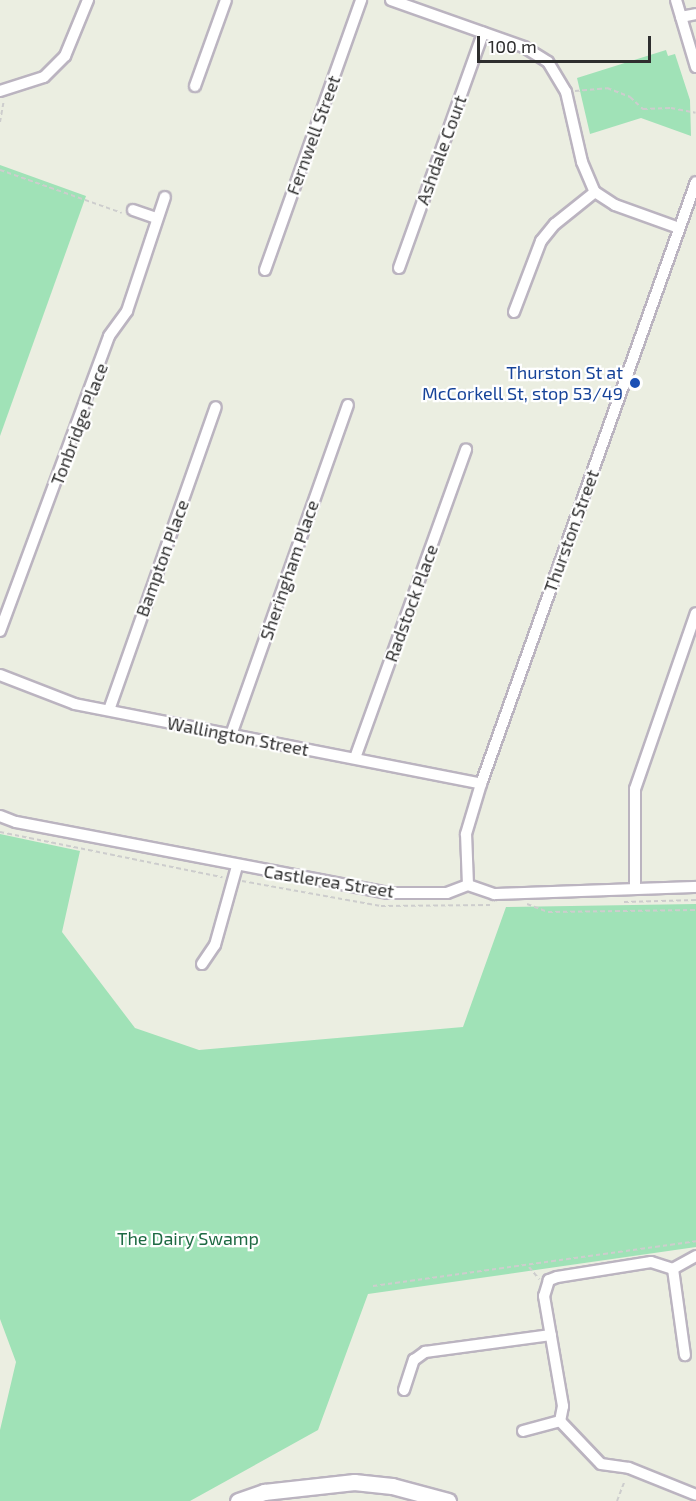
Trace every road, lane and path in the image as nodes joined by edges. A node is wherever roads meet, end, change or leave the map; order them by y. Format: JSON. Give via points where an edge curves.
{"nodes":[{"id":1,"x":88,"y":0,"type":"edge"},
{"id":2,"x":226,"y":0,"type":"edge"},
{"id":3,"x":361,"y":0,"type":"edge"},
{"id":4,"x":391,"y":0,"type":"edge"},
{"id":5,"x":676,"y":0,"type":"edge"},
{"id":6,"x":696,"y":14,"type":"edge"},
{"id":7,"x":681,"y":17,"type":"junction"},
{"id":8,"x":483,"y":33,"type":"junction"},
{"id":9,"x":696,"y":67,"type":"edge"},
{"id":10,"x":195,"y":86,"type":"dead end"},
{"id":11,"x":2,"y":91,"type":"edge"},
{"id":12,"x":566,"y":92,"type":"junction"},
{"id":13,"x":696,"y":113,"type":"edge"},
{"id":14,"x":0,"y":122,"type":"edge"},
{"id":15,"x":0,"y":170,"type":"edge"},
{"id":16,"x":696,"y":182,"type":"edge"},
{"id":17,"x":595,"y":192,"type":"junction"},
{"id":18,"x":165,"y":196,"type":"dead end"},
{"id":19,"x":133,"y":210,"type":"joint"},
{"id":20,"x":156,"y":218,"type":"junction"},
{"id":21,"x":679,"y":228,"type":"junction"},
{"id":22,"x":399,"y":268,"type":"dead end"},
{"id":23,"x":265,"y":270,"type":"dead end"},
{"id":24,"x":514,"y":312,"type":"dead end"},
{"id":25,"x":348,"y":405,"type":"dead end"},
{"id":26,"x":216,"y":407,"type":"dead end"},
{"id":27,"x":466,"y":449,"type":"dead end"},
{"id":28,"x":696,"y":613,"type":"edge"},
{"id":29,"x":0,"y":631,"type":"edge"},
{"id":30,"x":0,"y":675,"type":"edge"},
{"id":31,"x":109,"y":710,"type":"junction"},
{"id":32,"x":231,"y":735,"type":"junction"},
{"id":33,"x":355,"y":758,"type":"junction"},
{"id":34,"x":481,"y":784,"type":"junction"},
{"id":35,"x":0,"y":816,"type":"edge"},
{"id":36,"x":237,"y":866,"type":"junction"},
{"id":37,"x":468,"y":885,"type":"junction"},
{"id":38,"x":696,"y":887,"type":"edge"},
{"id":39,"x":635,"y":888,"type":"junction"},
{"id":40,"x":527,"y":904,"type":"dead end"},
{"id":41,"x":696,"y":910,"type":"edge"},
{"id":42,"x":202,"y":964,"type":"dead end"},
{"id":43,"x":696,"y":1241,"type":"edge"},
{"id":44,"x":696,"y":1256,"type":"edge"},
{"id":45,"x":529,"y":1267,"type":"junction"},
{"id":46,"x":673,"y":1269,"type":"junction"},
{"id":47,"x":373,"y":1286,"type":"dead end"},
{"id":48,"x":545,"y":1286,"type":"junction"},
{"id":49,"x":551,"y":1335,"type":"junction"},
{"id":50,"x":685,"y":1355,"type":"dead end"},
{"id":51,"x":404,"y":1390,"type":"dead end"},
{"id":52,"x":560,"y":1421,"type":"junction"},
{"id":53,"x":523,"y":1431,"type":"dead end"},
{"id":54,"x":629,"y":1468,"type":"junction"},
{"id":55,"x":696,"y":1495,"type":"edge"},
{"id":56,"x":238,"y":1501,"type":"edge"},
{"id":57,"x":448,"y":1501,"type":"edge"},
{"id":58,"x":617,"y":1501,"type":"edge"}],
"edges":[{"from":1,"to":11,"type":"street","via":[[64,56],[44,76]]},
{"from":2,"to":10,"type":"street"},
{"from":3,"to":23,"type":"street","name":"Fernwell Street"},
{"from":4,"to":8,"type":"street"},
{"from":5,"to":7,"type":"street"},
{"from":6,"to":7,"type":"street"},
{"from":7,"to":9,"type":"street"},
{"from":8,"to":12,"type":"street","via":[[524,48],[548,62]]},
{"from":8,"to":22,"type":"street","name":"Ashdale Court"},
{"from":11,"to":14,"type":"path"},
{"from":12,"to":13,"type":"path","via":[[608,88],[630,97],[642,109],[671,108]]},
{"from":12,"to":17,"type":"street","via":[[582,162]]},
{"from":15,"to":19,"type":"path","via":[[130,216]]},
{"from":16,"to":21,"type":"street","name":"Thurston Street"},
{"from":17,"to":21,"type":"street","via":[[615,205]]},
{"from":17,"to":24,"type":"street","via":[[555,224],[541,242]]},
{"from":18,"to":20,"type":"street","name":"Tonbridge Place"},
{"from":19,"to":20,"type":"street"},
{"from":20,"to":29,"type":"street","name":"Tonbridge Place","via":[[131,300],[109,336]]},
{"from":21,"to":34,"type":"street","name":"Thurston Street"},
{"from":25,"to":32,"type":"street","name":"Sheringham Place"},
{"from":26,"to":31,"type":"street","name":"Bampton Place"},
{"from":27,"to":33,"type":"street","name":"Radstock Place"},
{"from":28,"to":39,"type":"street","via":[[635,789]]},
{"from":30,"to":31,"type":"street","name":"Wallington Street","via":[[75,705]]},
{"from":31,"to":32,"type":"street","name":"Wallington Street"},
{"from":32,"to":33,"type":"street","name":"Wallington Street"},
{"from":33,"to":34,"type":"street","name":"Wallington Street"},
{"from":34,"to":37,"type":"street","name":"Thurston Street","via":[[466,834]]},
{"from":35,"to":36,"type":"street","name":"Castlerea Street"},
{"from":36,"to":37,"type":"street","name":"Castlerea Street","via":[[388,893],[447,893]]},
{"from":36,"to":42,"type":"street","via":[[215,945]]},
{"from":37,"to":39,"type":"street","via":[[494,894]]},
{"from":38,"to":39,"type":"street"},
{"from":40,"to":41,"type":"path","via":[[548,912]]},
{"from":43,"to":45,"type":"path"},
{"from":44,"to":46,"type":"street"},
{"from":45,"to":47,"type":"path"},
{"from":45,"to":48,"type":"path"},
{"from":46,"to":48,"type":"street","via":[[651,1262],[556,1277]]},
{"from":46,"to":50,"type":"street"},
{"from":48,"to":49,"type":"street"},
{"from":49,"to":51,"type":"street","via":[[425,1352],[414,1360]]},
{"from":49,"to":52,"type":"street","via":[[563,1406]]},
{"from":52,"to":53,"type":"street"},
{"from":52,"to":54,"type":"street","via":[[601,1464]]},
{"from":54,"to":55,"type":"street"},
{"from":54,"to":58,"type":"path"},
{"from":56,"to":57,"type":"street","via":[[264,1492],[354,1482],[393,1486]]}]}
